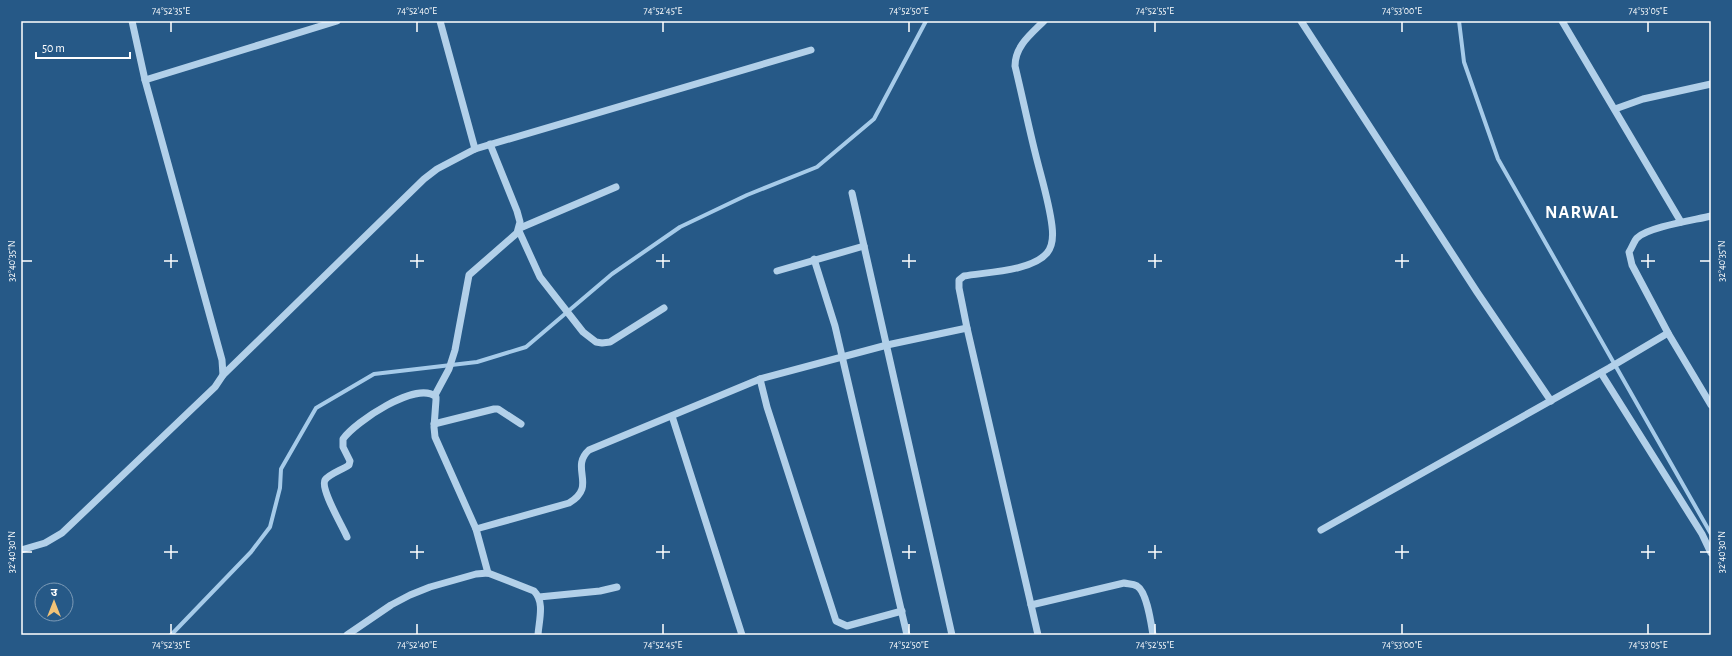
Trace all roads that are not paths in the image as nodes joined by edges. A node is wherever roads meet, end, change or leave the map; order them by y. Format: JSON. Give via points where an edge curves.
{"nodes":[{"id":1,"x":132,"y":21,"type":"edge"},
{"id":2,"x":337,"y":21,"type":"edge"},
{"id":3,"x":440,"y":21,"type":"edge"},
{"id":4,"x":1044,"y":21,"type":"edge"},
{"id":5,"x":1301,"y":21,"type":"edge"},
{"id":6,"x":1562,"y":21,"type":"edge"},
{"id":7,"x":811,"y":50,"type":"dead end"},
{"id":8,"x":145,"y":80,"type":"junction"},
{"id":9,"x":1711,"y":84,"type":"edge"},
{"id":10,"x":1615,"y":109,"type":"junction"},
{"id":11,"x":490,"y":144,"type":"junction"},
{"id":12,"x":475,"y":149,"type":"junction"},
{"id":13,"x":616,"y":187,"type":"dead end"},
{"id":14,"x":852,"y":193,"type":"dead end"},
{"id":15,"x":1711,"y":216,"type":"edge"},
{"id":16,"x":1681,"y":222,"type":"junction"},
{"id":17,"x":519,"y":230,"type":"junction"},
{"id":18,"x":864,"y":246,"type":"junction"},
{"id":19,"x":814,"y":260,"type":"junction"},
{"id":20,"x":777,"y":271,"type":"dead end"},
{"id":21,"x":664,"y":308,"type":"dead end"},
{"id":22,"x":967,"y":328,"type":"junction"},
{"id":23,"x":1668,"y":333,"type":"junction"},
{"id":24,"x":887,"y":345,"type":"junction"},
{"id":25,"x":842,"y":356,"type":"junction"},
{"id":26,"x":1601,"y":373,"type":"junction"},
{"id":27,"x":223,"y":375,"type":"junction"},
{"id":28,"x":760,"y":378,"type":"junction"},
{"id":29,"x":435,"y":395,"type":"junction"},
{"id":30,"x":1551,"y":401,"type":"junction"},
{"id":31,"x":1711,"y":405,"type":"edge"},
{"id":32,"x":672,"y":416,"type":"junction"},
{"id":33,"x":434,"y":424,"type":"junction"},
{"id":34,"x":521,"y":424,"type":"dead end"},
{"id":35,"x":476,"y":529,"type":"junction"},
{"id":36,"x":1321,"y":530,"type":"dead end"},
{"id":37,"x":348,"y":537,"type":"dead end"},
{"id":38,"x":21,"y":550,"type":"edge"},
{"id":39,"x":1711,"y":553,"type":"edge"},
{"id":40,"x":488,"y":573,"type":"junction"},
{"id":41,"x":618,"y":587,"type":"dead end"},
{"id":42,"x":540,"y":597,"type":"junction"},
{"id":43,"x":1031,"y":605,"type":"junction"},
{"id":44,"x":902,"y":611,"type":"junction"},
{"id":45,"x":347,"y":635,"type":"edge"},
{"id":46,"x":538,"y":635,"type":"edge"},
{"id":47,"x":742,"y":635,"type":"edge"},
{"id":48,"x":907,"y":635,"type":"edge"},
{"id":49,"x":952,"y":635,"type":"edge"},
{"id":50,"x":1038,"y":635,"type":"edge"},
{"id":51,"x":1153,"y":635,"type":"edge"}],
"edges":[{"from":1,"to":8,"type":"street"},
{"from":2,"to":8,"type":"street"},
{"from":3,"to":12,"type":"street"},
{"from":4,"to":22,"type":"street","via":[[1020,46],[1015,66],[1049,207],[1052,241],[1048,252],[1030,264],[964,276],[959,280]]},
{"from":5,"to":30,"type":"street"},
{"from":6,"to":10,"type":"street"},
{"from":7,"to":11,"type":"street"},
{"from":8,"to":27,"type":"street","via":[[222,360]]},
{"from":9,"to":10,"type":"street","via":[[1643,99]]},
{"from":10,"to":16,"type":"street"},
{"from":11,"to":12,"type":"street"},
{"from":11,"to":17,"type":"street","via":[[518,211]]},
{"from":12,"to":27,"type":"street","via":[[437,168],[424,179]]},
{"from":13,"to":17,"type":"street"},
{"from":14,"to":18,"type":"street"},
{"from":15,"to":16,"type":"street"},
{"from":16,"to":23,"type":"street","via":[[1637,238],[1629,252],[1632,265]]},
{"from":17,"to":21,"type":"street","via":[[540,277],[583,332],[596,342],[610,342]]},
{"from":17,"to":29,"type":"street","via":[[469,275],[453,356]]},
{"from":18,"to":19,"type":"street"},
{"from":18,"to":24,"type":"street"},
{"from":19,"to":20,"type":"street"},
{"from":19,"to":25,"type":"street"},
{"from":22,"to":24,"type":"street"},
{"from":22,"to":43,"type":"street"},
{"from":23,"to":26,"type":"street"},
{"from":23,"to":31,"type":"street"},
{"from":24,"to":25,"type":"street"},
{"from":24,"to":49,"type":"street"},
{"from":25,"to":28,"type":"street"},
{"from":25,"to":44,"type":"street"},
{"from":26,"to":30,"type":"street"},
{"from":26,"to":39,"type":"street","via":[[1702,534]]},
{"from":27,"to":38,"type":"street","via":[[215,387],[67,529],[45,543]]},
{"from":28,"to":32,"type":"street"},
{"from":28,"to":44,"type":"street","via":[[836,621],[847,626]]},
{"from":29,"to":33,"type":"street"},
{"from":29,"to":37,"type":"street","via":[[427,392],[408,395],[380,409],[343,439],[349,465],[326,479],[324,483],[326,493]]},
{"from":30,"to":36,"type":"street"},
{"from":32,"to":35,"type":"street","via":[[589,450],[583,455],[582,486],[578,498],[569,503]]},
{"from":32,"to":47,"type":"street"},
{"from":33,"to":34,"type":"street","via":[[494,409]]},
{"from":33,"to":35,"type":"street","via":[[434,435],[438,445]]},
{"from":35,"to":40,"type":"street"},
{"from":40,"to":42,"type":"street","via":[[534,591]]},
{"from":40,"to":45,"type":"street","via":[[476,574],[410,595]]},
{"from":41,"to":42,"type":"street"},
{"from":42,"to":46,"type":"street"},
{"from":43,"to":50,"type":"street"},
{"from":43,"to":51,"type":"street","via":[[1124,583],[1131,584],[1143,593]]},
{"from":44,"to":48,"type":"street"}]}
